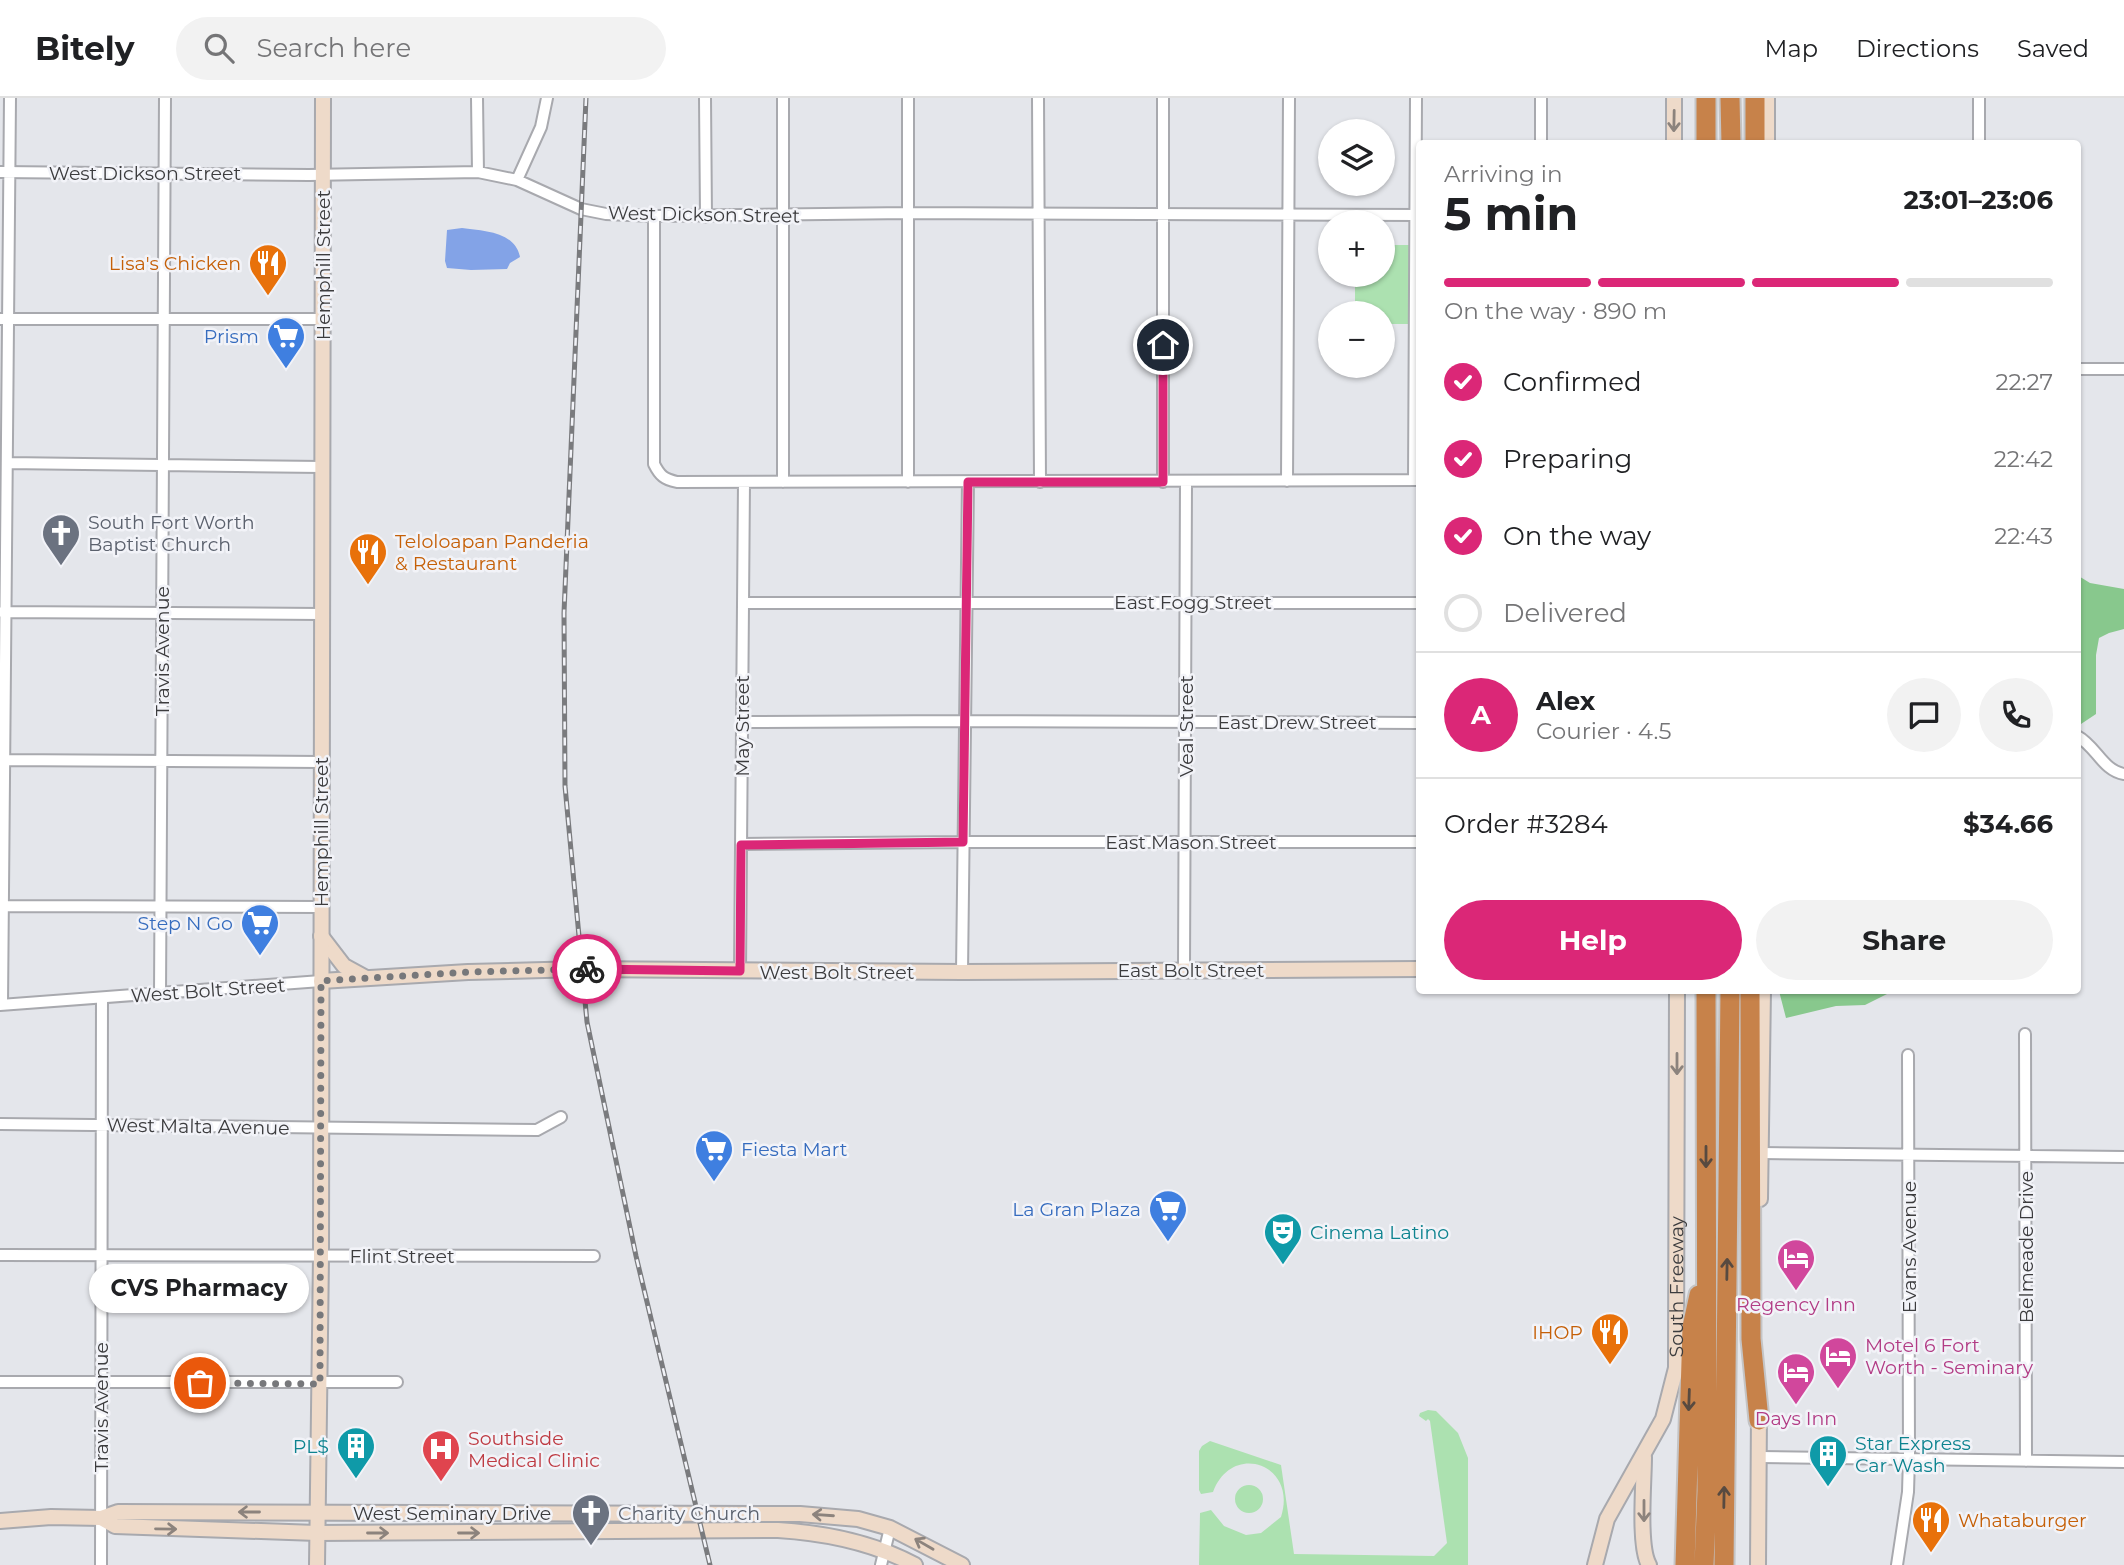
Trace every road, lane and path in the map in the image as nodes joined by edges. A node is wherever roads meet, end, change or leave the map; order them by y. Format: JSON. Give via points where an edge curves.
{"nodes":[{"id":1,"x":10,"y":98,"type":"edge"},
{"id":2,"x":165,"y":98,"type":"edge"},
{"id":3,"x":323,"y":98,"type":"edge"},
{"id":4,"x":477,"y":98,"type":"edge"},
{"id":5,"x":547,"y":98,"type":"edge"},
{"id":6,"x":705,"y":98,"type":"edge"},
{"id":7,"x":783,"y":98,"type":"edge"},
{"id":8,"x":908,"y":98,"type":"edge"},
{"id":9,"x":1038,"y":98,"type":"edge"},
{"id":10,"x":1163,"y":98,"type":"edge"},
{"id":11,"x":1289,"y":98,"type":"edge"},
{"id":12,"x":1416,"y":98,"type":"edge"},
{"id":13,"x":1541,"y":98,"type":"edge"},
{"id":14,"x":1675,"y":98,"type":"edge"},
{"id":15,"x":1706,"y":98,"type":"edge"},
{"id":16,"x":1730,"y":98,"type":"edge"},
{"id":17,"x":1755,"y":98,"type":"edge"},
{"id":18,"x":1768,"y":98,"type":"edge"},
{"id":19,"x":1979,"y":98,"type":"edge"},
{"id":20,"x":1416,"y":140,"type":"edge"},
{"id":21,"x":1541,"y":140,"type":"edge"},
{"id":22,"x":1674,"y":140,"type":"edge"},
{"id":23,"x":1706,"y":140,"type":"edge"},
{"id":24,"x":1731,"y":140,"type":"edge"},
{"id":25,"x":1755,"y":140,"type":"edge"},
{"id":26,"x":1767,"y":140,"type":"edge"},
{"id":27,"x":1979,"y":140,"type":"edge"},
{"id":28,"x":5,"y":172,"type":"edge"},
{"id":29,"x":478,"y":172,"type":"junction"},
{"id":30,"x":164,"y":173,"type":"junction"},
{"id":31,"x":323,"y":174,"type":"junction"},
{"id":32,"x":517,"y":180,"type":"junction"},
{"id":33,"x":908,"y":213,"type":"junction"},
{"id":34,"x":1038,"y":215,"type":"junction"},
{"id":35,"x":1164,"y":215,"type":"junction"},
{"id":36,"x":1288,"y":215,"type":"junction"},
{"id":37,"x":1416,"y":215,"type":"edge"},
{"id":38,"x":654,"y":216,"type":"junction"},
{"id":39,"x":783,"y":216,"type":"junction"},
{"id":40,"x":706,"y":217,"type":"junction"},
{"id":41,"x":4,"y":319,"type":"edge"},
{"id":42,"x":164,"y":319,"type":"junction"},
{"id":43,"x":322,"y":319,"type":"junction"},
{"id":44,"x":2081,"y":369,"type":"edge"},
{"id":45,"x":2124,"y":369,"type":"edge"},
{"id":46,"x":7,"y":463,"type":"junction"},
{"id":47,"x":163,"y":466,"type":"junction"},
{"id":48,"x":322,"y":467,"type":"junction"},
{"id":49,"x":1416,"y":480,"type":"edge"},
{"id":50,"x":1287,"y":481,"type":"junction"},
{"id":51,"x":744,"y":482,"type":"junction"},
{"id":52,"x":783,"y":482,"type":"junction"},
{"id":53,"x":908,"y":482,"type":"junction"},
{"id":54,"x":968,"y":482,"type":"junction"},
{"id":55,"x":1040,"y":482,"type":"junction"},
{"id":56,"x":1163,"y":482,"type":"junction"},
{"id":57,"x":1186,"y":482,"type":"junction"},
{"id":58,"x":966,"y":602,"type":"junction"},
{"id":59,"x":1186,"y":602,"type":"junction"},
{"id":60,"x":743,"y":603,"type":"junction"},
{"id":61,"x":1416,"y":603,"type":"edge"},
{"id":62,"x":3,"y":612,"type":"edge"},
{"id":63,"x":162,"y":613,"type":"junction"},
{"id":64,"x":321,"y":614,"type":"junction"},
{"id":65,"x":965,"y":721,"type":"junction"},
{"id":66,"x":742,"y":722,"type":"junction"},
{"id":67,"x":1186,"y":722,"type":"junction"},
{"id":68,"x":1416,"y":723,"type":"edge"},
{"id":69,"x":2081,"y":738,"type":"edge"},
{"id":70,"x":2,"y":760,"type":"edge"},
{"id":71,"x":162,"y":761,"type":"junction"},
{"id":72,"x":320,"y":762,"type":"junction"},
{"id":73,"x":2124,"y":774,"type":"edge"},
{"id":74,"x":963,"y":842,"type":"junction"},
{"id":75,"x":1185,"y":842,"type":"junction"},
{"id":76,"x":1416,"y":842,"type":"edge"},
{"id":77,"x":741,"y":845,"type":"junction"},
{"id":78,"x":2,"y":906,"type":"edge"},
{"id":79,"x":161,"y":907,"type":"junction"},
{"id":80,"x":321,"y":907,"type":"junction"},
{"id":81,"x":321,"y":935,"type":"junction"},
{"id":82,"x":1416,"y":969,"type":"edge"},
{"id":83,"x":1184,"y":970,"type":"junction"},
{"id":84,"x":740,"y":971,"type":"junction"},
{"id":85,"x":962,"y":972,"type":"junction"},
{"id":86,"x":368,"y":979,"type":"junction"},
{"id":87,"x":321,"y":981,"type":"junction"},
{"id":88,"x":160,"y":994,"type":"junction"},
{"id":89,"x":1677,"y":994,"type":"edge"},
{"id":90,"x":1706,"y":994,"type":"edge"},
{"id":91,"x":1730,"y":994,"type":"edge"},
{"id":92,"x":1749,"y":994,"type":"edge"},
{"id":93,"x":1763,"y":994,"type":"edge"},
{"id":94,"x":102,"y":998,"type":"junction"},
{"id":95,"x":1,"y":1005,"type":"edge"},
{"id":96,"x":2025,"y":1034,"type":"dead end"},
{"id":97,"x":1908,"y":1055,"type":"dead end"},
{"id":98,"x":561,"y":1117,"type":"dead end"},
{"id":99,"x":0,"y":1124,"type":"edge"},
{"id":100,"x":102,"y":1125,"type":"junction"},
{"id":101,"x":320,"y":1127,"type":"junction"},
{"id":102,"x":1760,"y":1153,"type":"junction"},
{"id":103,"x":1909,"y":1155,"type":"junction"},
{"id":104,"x":2025,"y":1156,"type":"junction"},
{"id":105,"x":2124,"y":1157,"type":"edge"},
{"id":106,"x":0,"y":1255,"type":"edge"},
{"id":107,"x":102,"y":1255,"type":"junction"},
{"id":108,"x":321,"y":1256,"type":"junction"},
{"id":109,"x":594,"y":1256,"type":"dead end"},
{"id":110,"x":1707,"y":1259,"type":"junction"},
{"id":111,"x":0,"y":1382,"type":"edge"},
{"id":112,"x":397,"y":1382,"type":"dead end"},
{"id":113,"x":101,"y":1383,"type":"junction"},
{"id":114,"x":320,"y":1384,"type":"junction"},
{"id":115,"x":1759,"y":1420,"type":"junction"},
{"id":116,"x":1644,"y":1455,"type":"junction"},
{"id":117,"x":1760,"y":1457,"type":"junction"},
{"id":118,"x":1909,"y":1458,"type":"junction"},
{"id":119,"x":2026,"y":1461,"type":"junction"},
{"id":120,"x":2124,"y":1462,"type":"edge"},
{"id":121,"x":317,"y":1513,"type":"junction"},
{"id":122,"x":505,"y":1513,"type":"junction"},
{"id":123,"x":101,"y":1518,"type":"junction"},
{"id":124,"x":0,"y":1521,"type":"edge"},
{"id":125,"x":890,"y":1528,"type":"junction"},
{"id":126,"x":317,"y":1533,"type":"junction"},
{"id":127,"x":499,"y":1533,"type":"junction"},
{"id":128,"x":882,"y":1558,"type":"edge"},
{"id":129,"x":101,"y":1565,"type":"edge"},
{"id":130,"x":317,"y":1565,"type":"edge"},
{"id":131,"x":915,"y":1565,"type":"edge"},
{"id":132,"x":962,"y":1565,"type":"edge"},
{"id":133,"x":1595,"y":1565,"type":"edge"},
{"id":134,"x":1649,"y":1565,"type":"edge"},
{"id":135,"x":1685,"y":1565,"type":"edge"},
{"id":136,"x":1704,"y":1565,"type":"edge"},
{"id":137,"x":1724,"y":1565,"type":"edge"},
{"id":138,"x":1758,"y":1565,"type":"edge"},
{"id":139,"x":1896,"y":1565,"type":"edge"}],
"edges":[{"from":1,"to":28,"type":"street"},
{"from":2,"to":30,"type":"street","name":"Travis Avenue"},
{"from":3,"to":31,"type":"main road","name":"Hemphill Street"},
{"from":4,"to":29,"type":"street"},
{"from":5,"to":32,"type":"street","via":[[541,127]]},
{"from":6,"to":40,"type":"street"},
{"from":7,"to":39,"type":"street"},
{"from":8,"to":33,"type":"street"},
{"from":9,"to":34,"type":"street"},
{"from":10,"to":35,"type":"street"},
{"from":11,"to":36,"type":"street"},
{"from":12,"to":20,"type":"street"},
{"from":13,"to":21,"type":"street"},
{"from":14,"to":22,"type":"main road","one_way":true},
{"from":15,"to":23,"type":"highway"},
{"from":16,"to":24,"type":"highway"},
{"from":17,"to":25,"type":"highway"},
{"from":18,"to":26,"type":"main road"},
{"from":19,"to":27,"type":"street"},
{"from":28,"to":30,"type":"street","name":"West Dickson Street"},
{"from":28,"to":41,"type":"street"},
{"from":29,"to":31,"type":"street","name":"West Dickson Street"},
{"from":29,"to":32,"type":"street","name":"West Dickson Street"},
{"from":30,"to":31,"type":"street","name":"West Dickson Street"},
{"from":30,"to":42,"type":"street","name":"Travis Avenue"},
{"from":31,"to":43,"type":"main road","name":"Hemphill Street"},
{"from":32,"to":38,"type":"street","name":"West Dickson Street","via":[[581,209]]},
{"from":33,"to":34,"type":"street","name":"West Dickson Street"},
{"from":33,"to":39,"type":"street","name":"West Dickson Street"},
{"from":33,"to":53,"type":"street"},
{"from":34,"to":35,"type":"street","name":"West Dickson Street"},
{"from":34,"to":55,"type":"street"},
{"from":35,"to":36,"type":"street","name":"West Dickson Street"},
{"from":35,"to":56,"type":"street"},
{"from":36,"to":37,"type":"street","name":"West Dickson Street"},
{"from":36,"to":50,"type":"street"},
{"from":38,"to":40,"type":"street","name":"West Dickson Street"},
{"from":38,"to":51,"type":"street","via":[[654,464],[665,479],[677,482]]},
{"from":39,"to":40,"type":"street","name":"West Dickson Street"},
{"from":39,"to":52,"type":"street"},
{"from":41,"to":42,"type":"street"},
{"from":41,"to":46,"type":"street"},
{"from":42,"to":43,"type":"street"},
{"from":42,"to":47,"type":"street","name":"Travis Avenue"},
{"from":43,"to":48,"type":"main road","name":"Hemphill Street"},
{"from":44,"to":45,"type":"street"},
{"from":46,"to":47,"type":"street"},
{"from":46,"to":62,"type":"street"},
{"from":47,"to":48,"type":"street"},
{"from":47,"to":63,"type":"street","name":"Travis Avenue"},
{"from":48,"to":64,"type":"main road","name":"Hemphill Street"},
{"from":49,"to":50,"type":"street"},
{"from":50,"to":57,"type":"street"},
{"from":51,"to":52,"type":"street"},
{"from":51,"to":60,"type":"street","name":"May Street"},
{"from":52,"to":53,"type":"street"},
{"from":53,"to":54,"type":"street"},
{"from":54,"to":55,"type":"street"},
{"from":54,"to":58,"type":"street"},
{"from":55,"to":56,"type":"street"},
{"from":56,"to":57,"type":"street"},
{"from":57,"to":59,"type":"street","name":"Veal Street"},
{"from":58,"to":59,"type":"street","name":"East Fogg Street"},
{"from":58,"to":60,"type":"street","name":"East Fogg Street"},
{"from":58,"to":65,"type":"street"},
{"from":59,"to":61,"type":"street","name":"East Fogg Street"},
{"from":59,"to":67,"type":"street","name":"Veal Street"},
{"from":60,"to":66,"type":"street","name":"May Street"},
{"from":62,"to":63,"type":"street"},
{"from":62,"to":70,"type":"street"},
{"from":63,"to":64,"type":"street"},
{"from":63,"to":71,"type":"street","name":"Travis Avenue"},
{"from":64,"to":72,"type":"main road","name":"Hemphill Street"},
{"from":65,"to":66,"type":"street","name":"East Drew Street"},
{"from":65,"to":67,"type":"street","name":"East Drew Street"},
{"from":65,"to":74,"type":"street"},
{"from":66,"to":77,"type":"street","name":"May Street"},
{"from":67,"to":68,"type":"street","name":"East Drew Street"},
{"from":67,"to":75,"type":"street","name":"Veal Street"},
{"from":69,"to":73,"type":"street","via":[[2109,768]]},
{"from":70,"to":71,"type":"street"},
{"from":70,"to":78,"type":"street"},
{"from":71,"to":72,"type":"street"},
{"from":71,"to":79,"type":"street","name":"Travis Avenue"},
{"from":72,"to":80,"type":"main road","name":"Hemphill Street"},
{"from":74,"to":75,"type":"street","name":"East Mason Street"},
{"from":74,"to":77,"type":"street","name":"East Mason Street"},
{"from":74,"to":85,"type":"street"},
{"from":75,"to":76,"type":"street","name":"East Mason Street"},
{"from":75,"to":83,"type":"street","name":"Veal Street"},
{"from":77,"to":84,"type":"street","name":"May Street"},
{"from":78,"to":79,"type":"street"},
{"from":78,"to":95,"type":"street"},
{"from":79,"to":80,"type":"street"},
{"from":79,"to":88,"type":"street","name":"Travis Avenue"},
{"from":80,"to":81,"type":"main road","name":"Hemphill Street"},
{"from":81,"to":86,"type":"main road","via":[[344,966]]},
{"from":81,"to":87,"type":"main road","name":"Hemphill Street"},
{"from":82,"to":83,"type":"main road","name":"East Bolt Street"},
{"from":83,"to":85,"type":"main road","name":"East Bolt Street"},
{"from":84,"to":85,"type":"main road","name":"West Bolt Street"},
{"from":84,"to":86,"type":"main road","name":"West Bolt Street","via":[[504,971]]},
{"from":86,"to":87,"type":"main road","name":"West Bolt Street"},
{"from":87,"to":88,"type":"street","name":"West Bolt Street"},
{"from":87,"to":101,"type":"main road","name":"Hemphill Street"},
{"from":88,"to":94,"type":"street","name":"West Bolt Street"},
{"from":89,"to":116,"type":"main road","name":"South Freeway","one_way":true,"via":[[1676,1368],[1663,1419]]},
{"from":90,"to":110,"type":"highway","name":"South Freeway","one_way":true},
{"from":137,"to":91,"type":"highway","one_way":true},
{"from":92,"to":115,"type":"highway","via":[[1751,1339]]},
{"from":93,"to":102,"type":"main road"},
{"from":94,"to":95,"type":"street","name":"West Bolt Street"},
{"from":94,"to":100,"type":"street","name":"Travis Avenue"},
{"from":96,"to":104,"type":"street","name":"Belmeade Drive"},
{"from":97,"to":103,"type":"street","name":"Evans Avenue"},
{"from":98,"to":101,"type":"street","name":"West Malta Avenue","via":[[537,1130]]},
{"from":99,"to":100,"type":"street","name":"West Malta Avenue"},
{"from":100,"to":101,"type":"street","name":"West Malta Avenue"},
{"from":100,"to":107,"type":"street","name":"Travis Avenue"},
{"from":101,"to":108,"type":"main road","name":"Hemphill Street"},
{"from":102,"to":103,"type":"street"},
{"from":102,"to":115,"type":"main road"},
{"from":103,"to":104,"type":"street"},
{"from":103,"to":118,"type":"street","name":"Evans Avenue"},
{"from":104,"to":105,"type":"street"},
{"from":104,"to":119,"type":"street","name":"Belmeade Drive"},
{"from":106,"to":107,"type":"street","name":"Flint Street"},
{"from":107,"to":108,"type":"street","name":"Flint Street"},
{"from":107,"to":113,"type":"street","name":"Travis Avenue"},
{"from":108,"to":109,"type":"street","name":"Flint Street"},
{"from":108,"to":114,"type":"main road","name":"Hemphill Street"},
{"from":110,"to":135,"type":"highway","one_way":true,"via":[[1692,1327]]},
{"from":110,"to":136,"type":"highway","name":"South Freeway"},
{"from":111,"to":113,"type":"street"},
{"from":112,"to":114,"type":"street"},
{"from":113,"to":114,"type":"street"},
{"from":113,"to":123,"type":"street","name":"Travis Avenue"},
{"from":114,"to":121,"type":"main road","name":"Hemphill Street"},
{"from":115,"to":117,"type":"main road"},
{"from":116,"to":133,"type":"main road","name":"South Freeway","via":[[1607,1519]]},
{"from":116,"to":134,"type":"main road","one_way":true,"via":[[1644,1541]]},
{"from":117,"to":118,"type":"street"},
{"from":117,"to":138,"type":"main road"},
{"from":118,"to":119,"type":"street"},
{"from":118,"to":139,"type":"street","name":"Evans Avenue"},
{"from":119,"to":120,"type":"street"},
{"from":121,"to":122,"type":"main road","name":"West Seminary Drive"},
{"from":121,"to":123,"type":"main road","name":"West Seminary Drive","one_way":true,"via":[[118,1512]]},
{"from":121,"to":126,"type":"main road","name":"Hemphill Street"},
{"from":125,"to":122,"type":"main road","name":"West Seminary Drive","one_way":true,"via":[[858,1519],[800,1514]]},
{"from":122,"to":127,"type":"main road"},
{"from":123,"to":124,"type":"main road","name":"West Seminary Drive"},
{"from":123,"to":126,"type":"main road","name":"West Seminary Drive","one_way":true,"via":[[115,1526]]},
{"from":123,"to":129,"type":"street","name":"Travis Avenue"},
{"from":125,"to":128,"type":"street"},
{"from":132,"to":125,"type":"main road","name":"West Seminary Drive","one_way":true},
{"from":126,"to":127,"type":"main road","name":"West Seminary Drive","one_way":true},
{"from":126,"to":130,"type":"main road","name":"Hemphill Street"},
{"from":127,"to":128,"type":"main road","name":"West Seminary Drive","via":[[778,1530],[835,1536]]},
{"from":128,"to":131,"type":"main road","name":"West Seminary Drive"}]}
